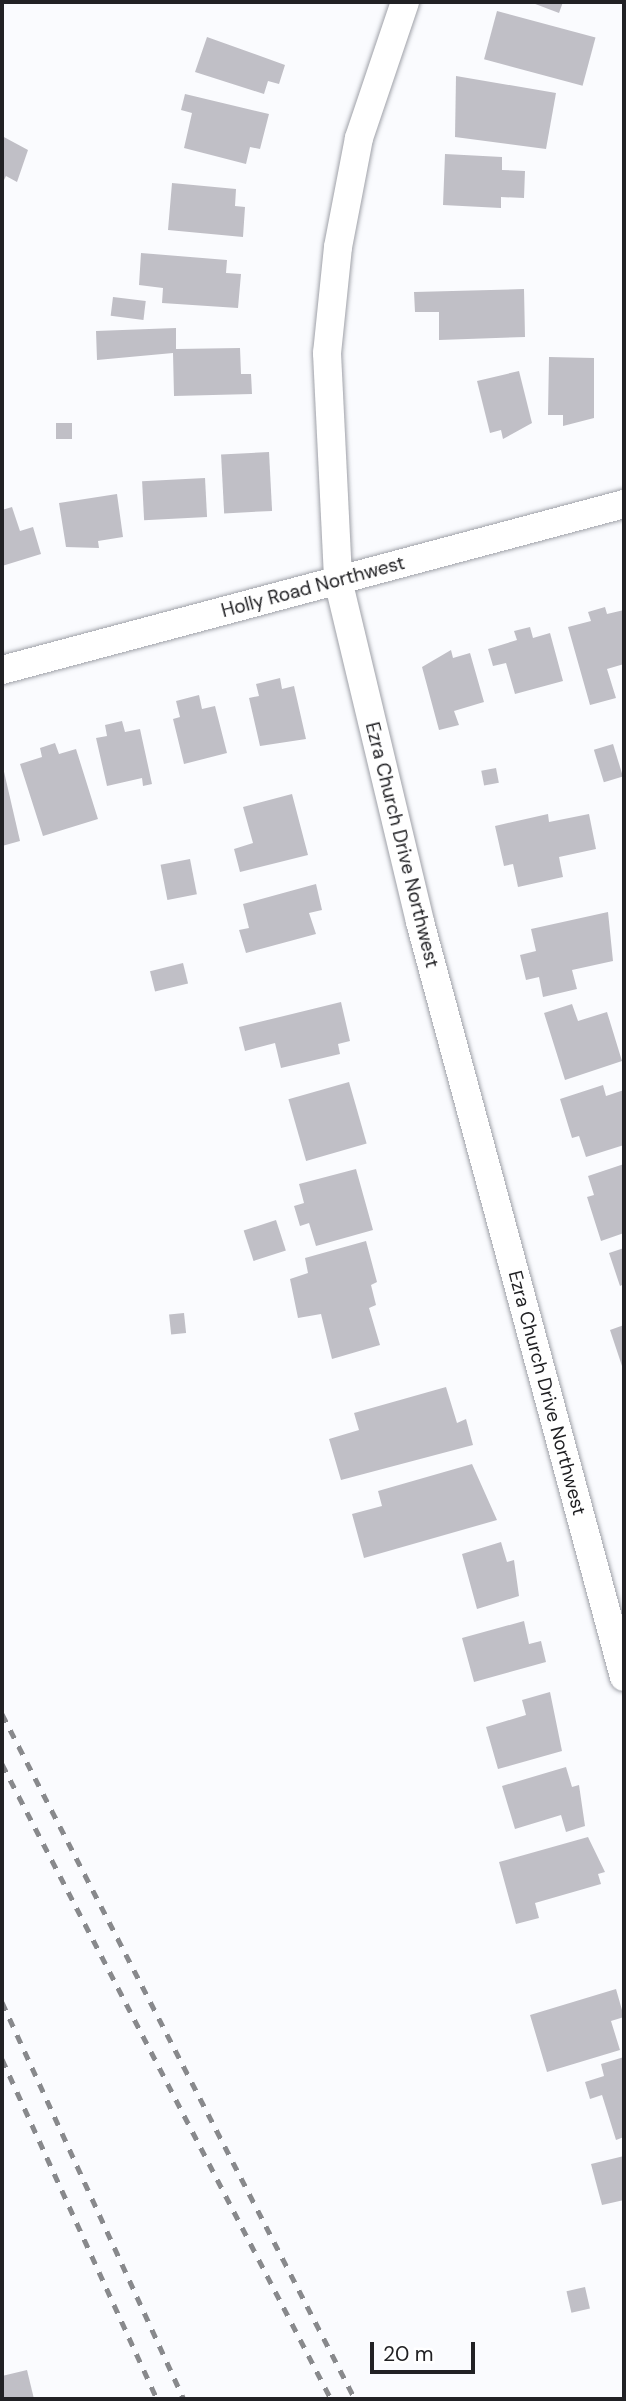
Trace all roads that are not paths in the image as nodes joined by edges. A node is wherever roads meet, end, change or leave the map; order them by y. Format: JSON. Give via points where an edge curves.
{"nodes":[{"id":1,"x":405,"y":2,"type":"edge"},
{"id":2,"x":624,"y":504,"type":"edge"},
{"id":3,"x":338,"y":580,"type":"junction"},
{"id":4,"x":2,"y":670,"type":"edge"},
{"id":5,"x":624,"y":1677,"type":"edge"}],
"edges":[{"from":1,"to":3,"type":"street","name":"Ezra Church Drive Northwest","via":[[359,138],[338,247],[327,380]]},
{"from":2,"to":3,"type":"street","name":"Holly Road Northwest"},
{"from":3,"to":4,"type":"street","name":"Holly Road Northwest"},
{"from":3,"to":5,"type":"street","name":"Ezra Church Drive Northwest","via":[[420,922]]}]}
